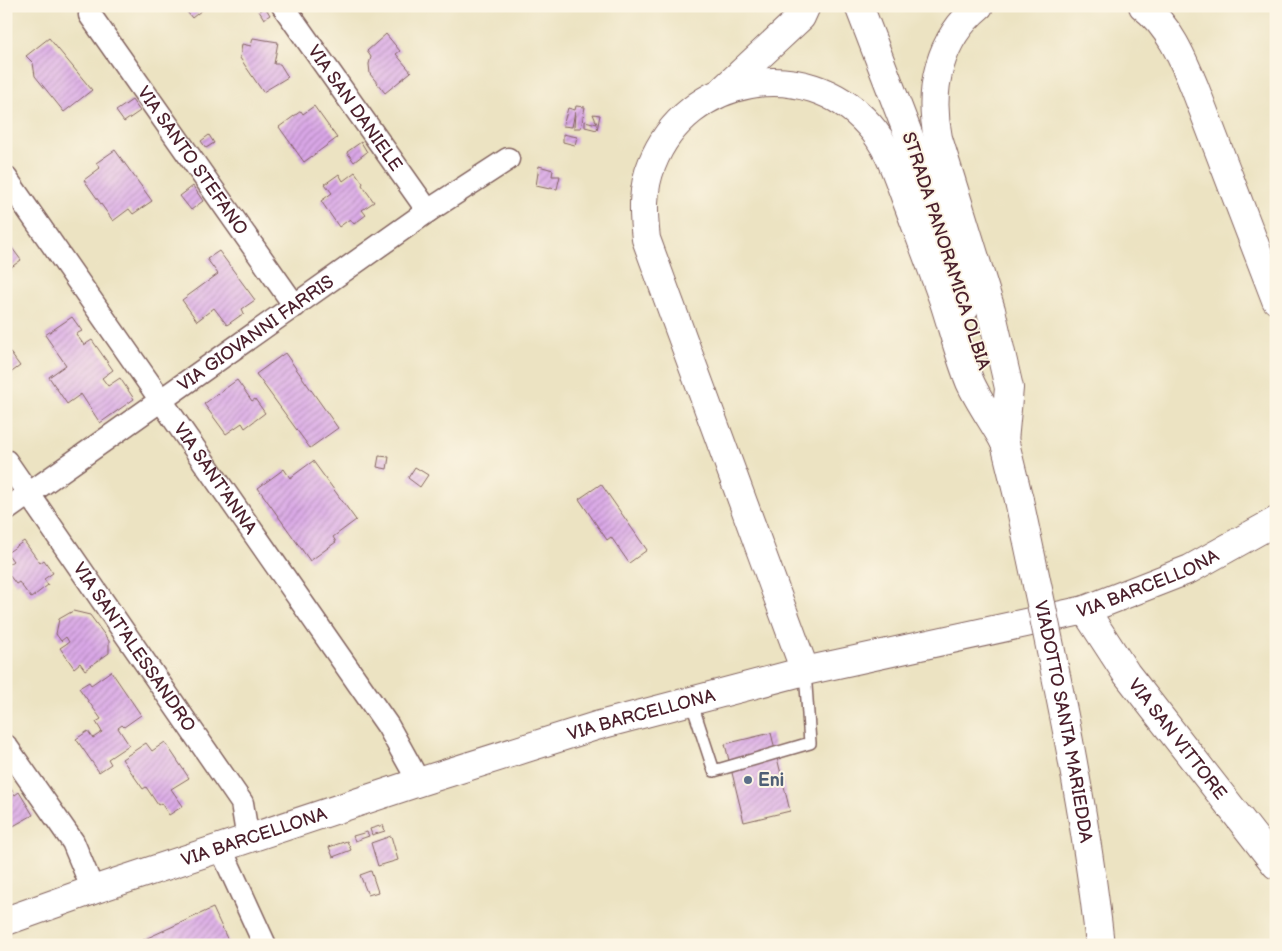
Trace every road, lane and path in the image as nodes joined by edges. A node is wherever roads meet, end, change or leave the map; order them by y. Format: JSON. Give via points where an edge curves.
{"nodes":[{"id":1,"x":283,"y":6,"type":"edge"},
{"id":2,"x":806,"y":6,"type":"edge"},
{"id":3,"x":860,"y":6,"type":"edge"},
{"id":4,"x":979,"y":6,"type":"edge"},
{"id":5,"x":1143,"y":6,"type":"edge"},
{"id":6,"x":90,"y":15,"type":"dead end"},
{"id":7,"x":721,"y":92,"type":"junction"},
{"id":8,"x":508,"y":159,"type":"dead end"},
{"id":9,"x":6,"y":178,"type":"edge"},
{"id":10,"x":428,"y":211,"type":"junction"},
{"id":11,"x":1276,"y":300,"type":"edge"},
{"id":12,"x":295,"y":306,"type":"junction"},
{"id":13,"x":162,"y":400,"type":"junction"},
{"id":14,"x":1004,"y":440,"type":"junction"},
{"id":15,"x":6,"y":461,"type":"edge"},
{"id":16,"x":29,"y":493,"type":"junction"},
{"id":17,"x":1019,"y":500,"type":"joint"},
{"id":18,"x":6,"y":510,"type":"edge"},
{"id":19,"x":1276,"y":521,"type":"edge"},
{"id":20,"x":1085,"y":610,"type":"junction"},
{"id":21,"x":805,"y":671,"type":"junction"},
{"id":22,"x":691,"y":701,"type":"junction"},
{"id":23,"x":6,"y":746,"type":"edge"},
{"id":24,"x":419,"y":782,"type":"junction"},
{"id":25,"x":248,"y":840,"type":"junction"},
{"id":26,"x":221,"y":849,"type":"junction"},
{"id":27,"x":1276,"y":865,"type":"edge"},
{"id":28,"x":93,"y":890,"type":"junction"},
{"id":29,"x":6,"y":920,"type":"edge"},
{"id":30,"x":265,"y":945,"type":"edge"},
{"id":31,"x":1100,"y":945,"type":"edge"}],
"edges":[{"from":1,"to":10,"type":"street","name":"VIA SAN DANIELE"},
{"from":2,"to":7,"type":"main road","via":[[801,17]]},
{"from":3,"to":14,"type":"main road","name":"STRADA PANORAMICA OLBIA","via":[[922,170]]},
{"from":4,"to":14,"type":"main road","via":[[948,45],[939,67],[933,109],[938,138],[991,310],[1009,388]]},
{"from":5,"to":11,"type":"main road","via":[[1167,31],[1180,53]]},
{"from":6,"to":12,"type":"street","name":"VIA SANTO STEFANO"},
{"from":7,"to":14,"type":"main road","via":[[746,84],[775,82],[802,85],[839,100],[859,114],[880,138],[940,289],[971,383]]},
{"from":7,"to":21,"type":"main road","via":[[687,114],[661,145],[646,184],[643,219],[646,239]]},
{"from":8,"to":10,"type":"street","name":"VIA GIOVANNI FARRIS"},
{"from":9,"to":13,"type":"street","name":"VIA SANT'ANNA"},
{"from":10,"to":12,"type":"street","name":"VIA GIOVANNI FARRIS"},
{"from":12,"to":13,"type":"street","name":"VIA GIOVANNI FARRIS"},
{"from":13,"to":16,"type":"street","name":"VIA GIOVANNI FARRIS"},
{"from":13,"to":24,"type":"street","name":"VIA SANT'ANNA","via":[[388,726]]},
{"from":14,"to":17,"type":"main road","name":"STRADA PANORAMICA OLBIA"},
{"from":15,"to":16,"type":"street","name":"VIA SANT'ALESSANDRO"},
{"from":16,"to":18,"type":"street","name":"VIA GIOVANNI FARRIS"},
{"from":16,"to":25,"type":"street","name":"VIA SANT'ALESSANDRO","via":[[242,802]]},
{"from":17,"to":31,"type":"main road","name":"VIADOTTO SANTA MARIEDDA","bridge":true,"via":[[1067,731]]},
{"from":19,"to":20,"type":"main road","name":"VIA BARCELLONA","via":[[1190,569]]},
{"from":20,"to":21,"type":"main road","name":"VIA BARCELLONA"},
{"from":20,"to":27,"type":"main road","name":"VIA SAN VITTORE","via":[[1126,673]]},
{"from":21,"to":22,"type":"main road","name":"VIA BARCELLONA"},
{"from":21,"to":22,"type":"lane","via":[[810,743],[714,771]]},
{"from":22,"to":24,"type":"main road","name":"VIA BARCELLONA","via":[[596,726]]},
{"from":23,"to":28,"type":"street","via":[[73,842]]},
{"from":24,"to":25,"type":"main road","name":"VIA BARCELLONA"},
{"from":25,"to":26,"type":"main road","name":"VIA BARCELLONA"},
{"from":26,"to":28,"type":"main road","name":"VIA BARCELLONA"},
{"from":26,"to":30,"type":"street"},
{"from":28,"to":29,"type":"main road","name":"VIA BARCELLONA"}]}
